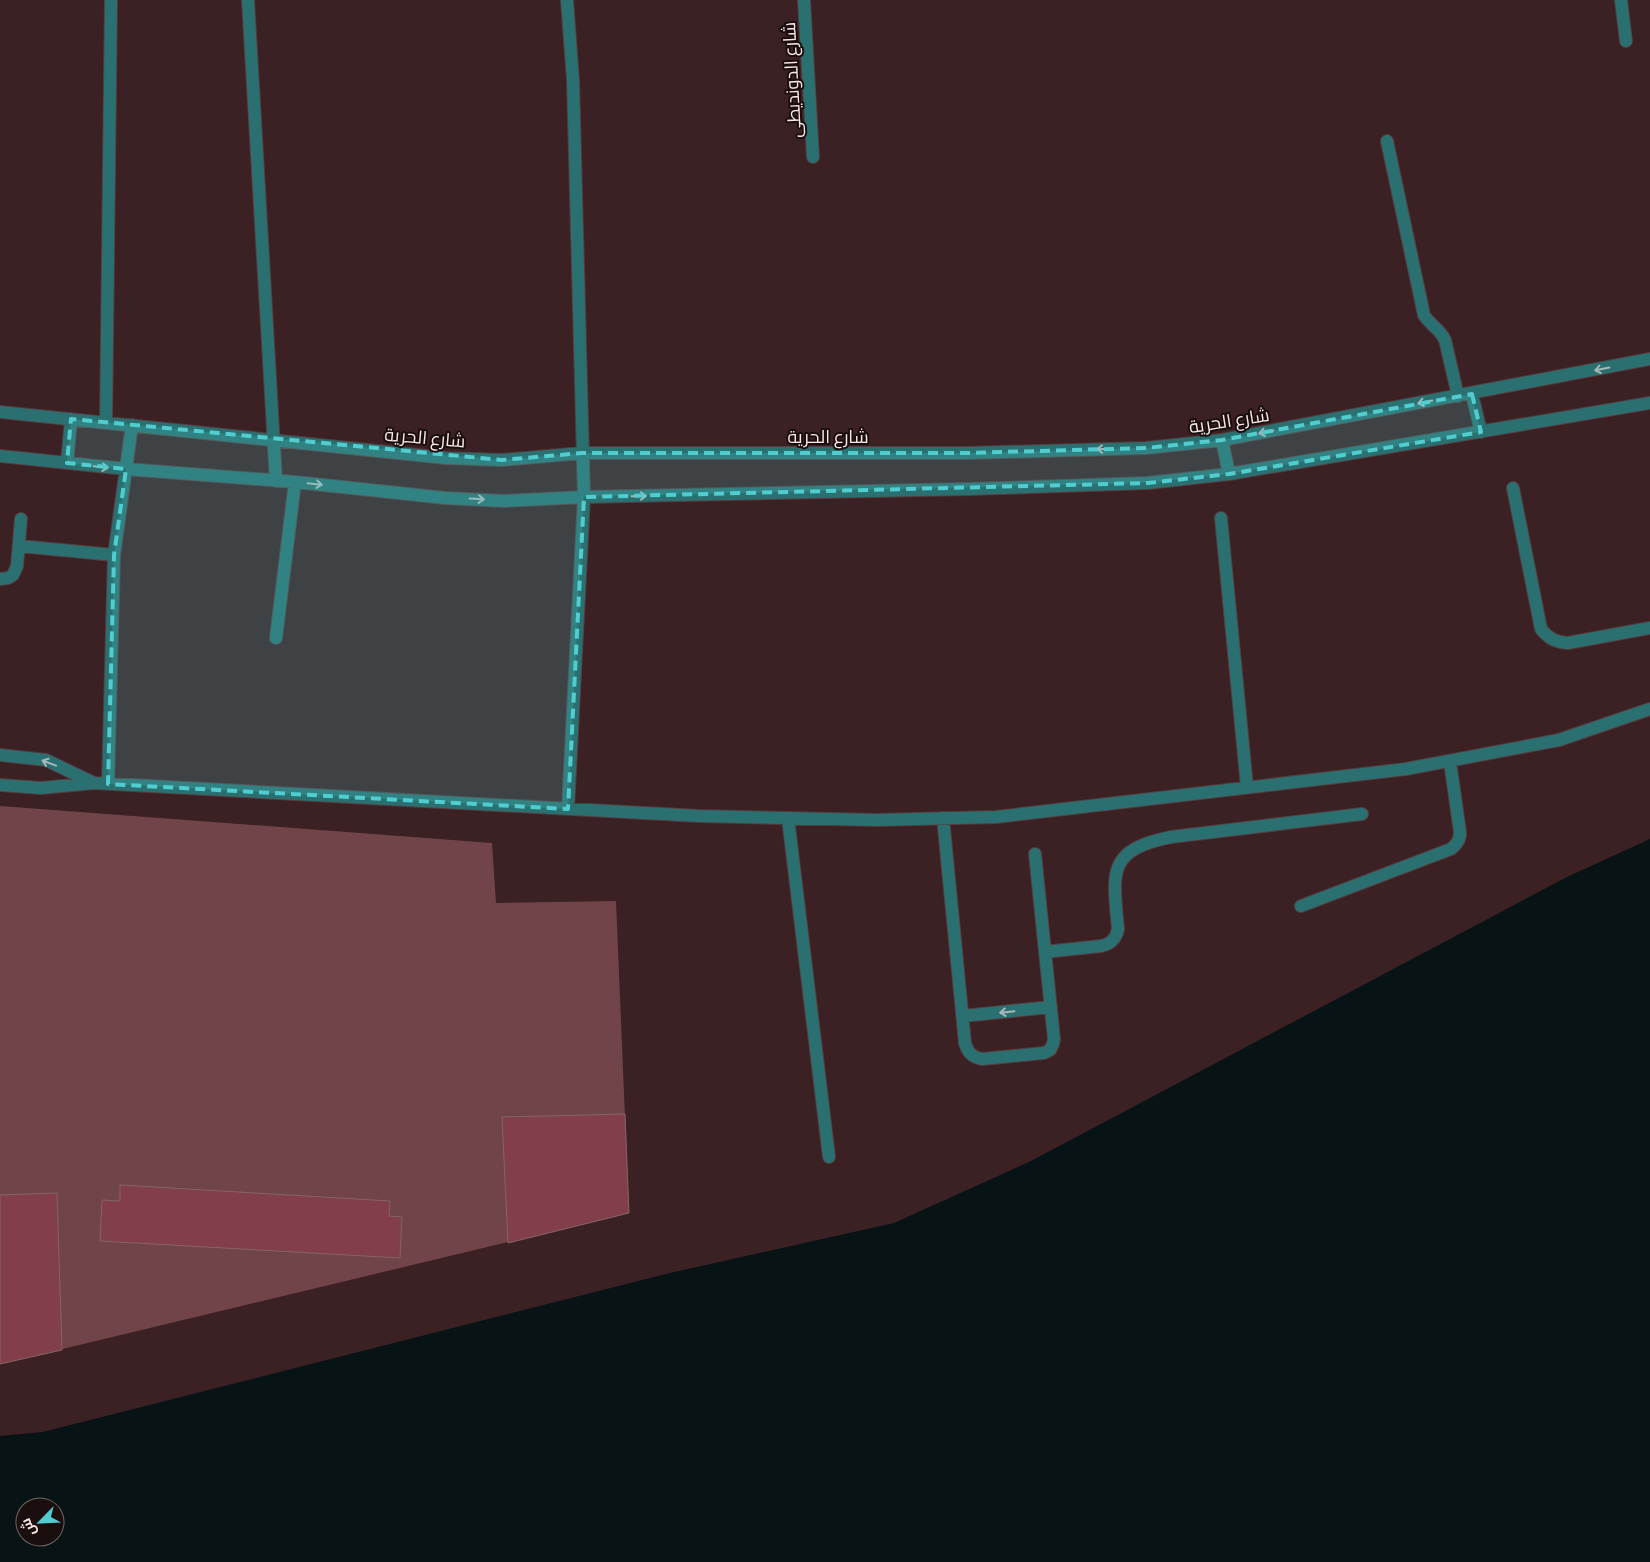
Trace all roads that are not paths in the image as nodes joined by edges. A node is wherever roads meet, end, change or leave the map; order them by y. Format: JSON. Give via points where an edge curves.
{"nodes":[{"id":1,"x":111,"y":0,"type":"edge"},
{"id":2,"x":248,"y":0,"type":"edge"},
{"id":3,"x":567,"y":0,"type":"edge"},
{"id":4,"x":804,"y":0,"type":"edge"},
{"id":5,"x":1621,"y":0,"type":"edge"},
{"id":6,"x":1626,"y":41,"type":"dead end"},
{"id":7,"x":1387,"y":141,"type":"dead end"},
{"id":8,"x":813,"y":157,"type":"dead end"},
{"id":9,"x":1650,"y":359,"type":"edge"},
{"id":10,"x":1472,"y":394,"type":"junction"},
{"id":11,"x":1458,"y":396,"type":"junction"},
{"id":12,"x":1650,"y":403,"type":"edge"},
{"id":13,"x":0,"y":412,"type":"edge"},
{"id":14,"x":71,"y":419,"type":"junction"},
{"id":15,"x":106,"y":423,"type":"junction"},
{"id":16,"x":132,"y":425,"type":"junction"},
{"id":17,"x":1481,"y":432,"type":"junction"},
{"id":18,"x":274,"y":440,"type":"junction"},
{"id":19,"x":1222,"y":440,"type":"junction"},
{"id":20,"x":582,"y":453,"type":"junction"},
{"id":21,"x":0,"y":456,"type":"edge"},
{"id":22,"x":67,"y":463,"type":"junction"},
{"id":23,"x":126,"y":469,"type":"junction"},
{"id":24,"x":1229,"y":474,"type":"junction"},
{"id":25,"x":276,"y":481,"type":"junction"},
{"id":26,"x":295,"y":482,"type":"junction"},
{"id":27,"x":1513,"y":488,"type":"dead end"},
{"id":28,"x":584,"y":497,"type":"junction"},
{"id":29,"x":1221,"y":518,"type":"dead end"},
{"id":30,"x":21,"y":519,"type":"dead end"},
{"id":31,"x":19,"y":546,"type":"junction"},
{"id":32,"x":114,"y":555,"type":"junction"},
{"id":33,"x":0,"y":579,"type":"edge"},
{"id":34,"x":1650,"y":628,"type":"edge"},
{"id":35,"x":276,"y":638,"type":"dead end"},
{"id":36,"x":1650,"y":709,"type":"edge"},
{"id":37,"x":0,"y":755,"type":"edge"},
{"id":38,"x":1450,"y":762,"type":"junction"},
{"id":39,"x":94,"y":783,"type":"junction"},
{"id":40,"x":108,"y":784,"type":"junction"},
{"id":41,"x":0,"y":785,"type":"edge"},
{"id":42,"x":1247,"y":787,"type":"junction"},
{"id":43,"x":568,"y":809,"type":"junction"},
{"id":44,"x":1362,"y":814,"type":"dead end"},
{"id":45,"x":788,"y":818,"type":"junction"},
{"id":46,"x":943,"y":818,"type":"junction"},
{"id":47,"x":1035,"y":854,"type":"dead end"},
{"id":48,"x":1301,"y":906,"type":"dead end"},
{"id":49,"x":1045,"y":952,"type":"junction"},
{"id":50,"x":1051,"y":1007,"type":"junction"},
{"id":51,"x":963,"y":1016,"type":"junction"},
{"id":52,"x":829,"y":1157,"type":"dead end"}],
"edges":[{"from":1,"to":15,"type":"street"},
{"from":2,"to":18,"type":"street"},
{"from":3,"to":20,"type":"street","via":[[573,80]]},
{"from":4,"to":8,"type":"street","name":"شارع الدونديطى"},
{"from":5,"to":6,"type":"street"},
{"from":7,"to":11,"type":"street","via":[[1424,316],[1445,340]]},
{"from":9,"to":10,"type":"street","name":"شارع الحرية","one_way":true},
{"from":10,"to":11,"type":"street","name":"شارع الحرية"},
{"from":10,"to":17,"type":"street"},
{"from":11,"to":19,"type":"street","name":"شارع الحرية","one_way":true},
{"from":12,"to":17,"type":"street"},
{"from":13,"to":14,"type":"street","name":"شارع الحرية"},
{"from":14,"to":15,"type":"street","name":"شارع الحرية"},
{"from":14,"to":22,"type":"street"},
{"from":15,"to":16,"type":"street","name":"شارع الحرية"},
{"from":16,"to":18,"type":"street","name":"شارع الحرية"},
{"from":16,"to":23,"type":"street"},
{"from":17,"to":24,"type":"street"},
{"from":18,"to":20,"type":"street","name":"شارع الحرية","via":[[493,460]]},
{"from":18,"to":25,"type":"street"},
{"from":19,"to":20,"type":"street","name":"شارع الحرية","one_way":true,"via":[[1146,448],[967,453]]},
{"from":19,"to":24,"type":"street"},
{"from":20,"to":28,"type":"street"},
{"from":21,"to":22,"type":"street"},
{"from":22,"to":23,"type":"street","one_way":true},
{"from":23,"to":25,"type":"street"},
{"from":23,"to":32,"type":"street"},
{"from":28,"to":24,"type":"street","one_way":true,"via":[[970,489],[1148,482]]},
{"from":25,"to":26,"type":"street"},
{"from":26,"to":28,"type":"street","one_way":true,"via":[[445,498]]},
{"from":26,"to":35,"type":"street"},
{"from":27,"to":34,"type":"street","via":[[1542,630],[1548,638],[1568,643]]},
{"from":28,"to":43,"type":"street"},
{"from":29,"to":42,"type":"street"},
{"from":30,"to":31,"type":"street"},
{"from":31,"to":32,"type":"street"},
{"from":31,"to":33,"type":"street","via":[[16,571],[8,578]]},
{"from":32,"to":40,"type":"street"},
{"from":36,"to":38,"type":"street","via":[[1559,740]]},
{"from":39,"to":37,"type":"street","one_way":true,"via":[[46,760]]},
{"from":38,"to":42,"type":"street"},
{"from":38,"to":48,"type":"street","via":[[1460,832],[1460,839],[1452,850]]},
{"from":39,"to":40,"type":"street"},
{"from":39,"to":41,"type":"street","via":[[41,788]]},
{"from":40,"to":43,"type":"street"},
{"from":42,"to":46,"type":"street","via":[[996,817]]},
{"from":43,"to":45,"type":"street"},
{"from":44,"to":49,"type":"street","via":[[1171,837],[1138,846],[1126,854],[1118,867],[1114,883],[1118,929],[1113,941],[1107,945]]},
{"from":45,"to":46,"type":"street"},
{"from":45,"to":52,"type":"street"},
{"from":46,"to":51,"type":"street"},
{"from":47,"to":49,"type":"street"},
{"from":49,"to":50,"type":"street"},
{"from":50,"to":51,"type":"street","one_way":true},
{"from":50,"to":51,"type":"street","via":[[1054,1038],[1050,1050],[1044,1053],[976,1058],[967,1050]]}]}
